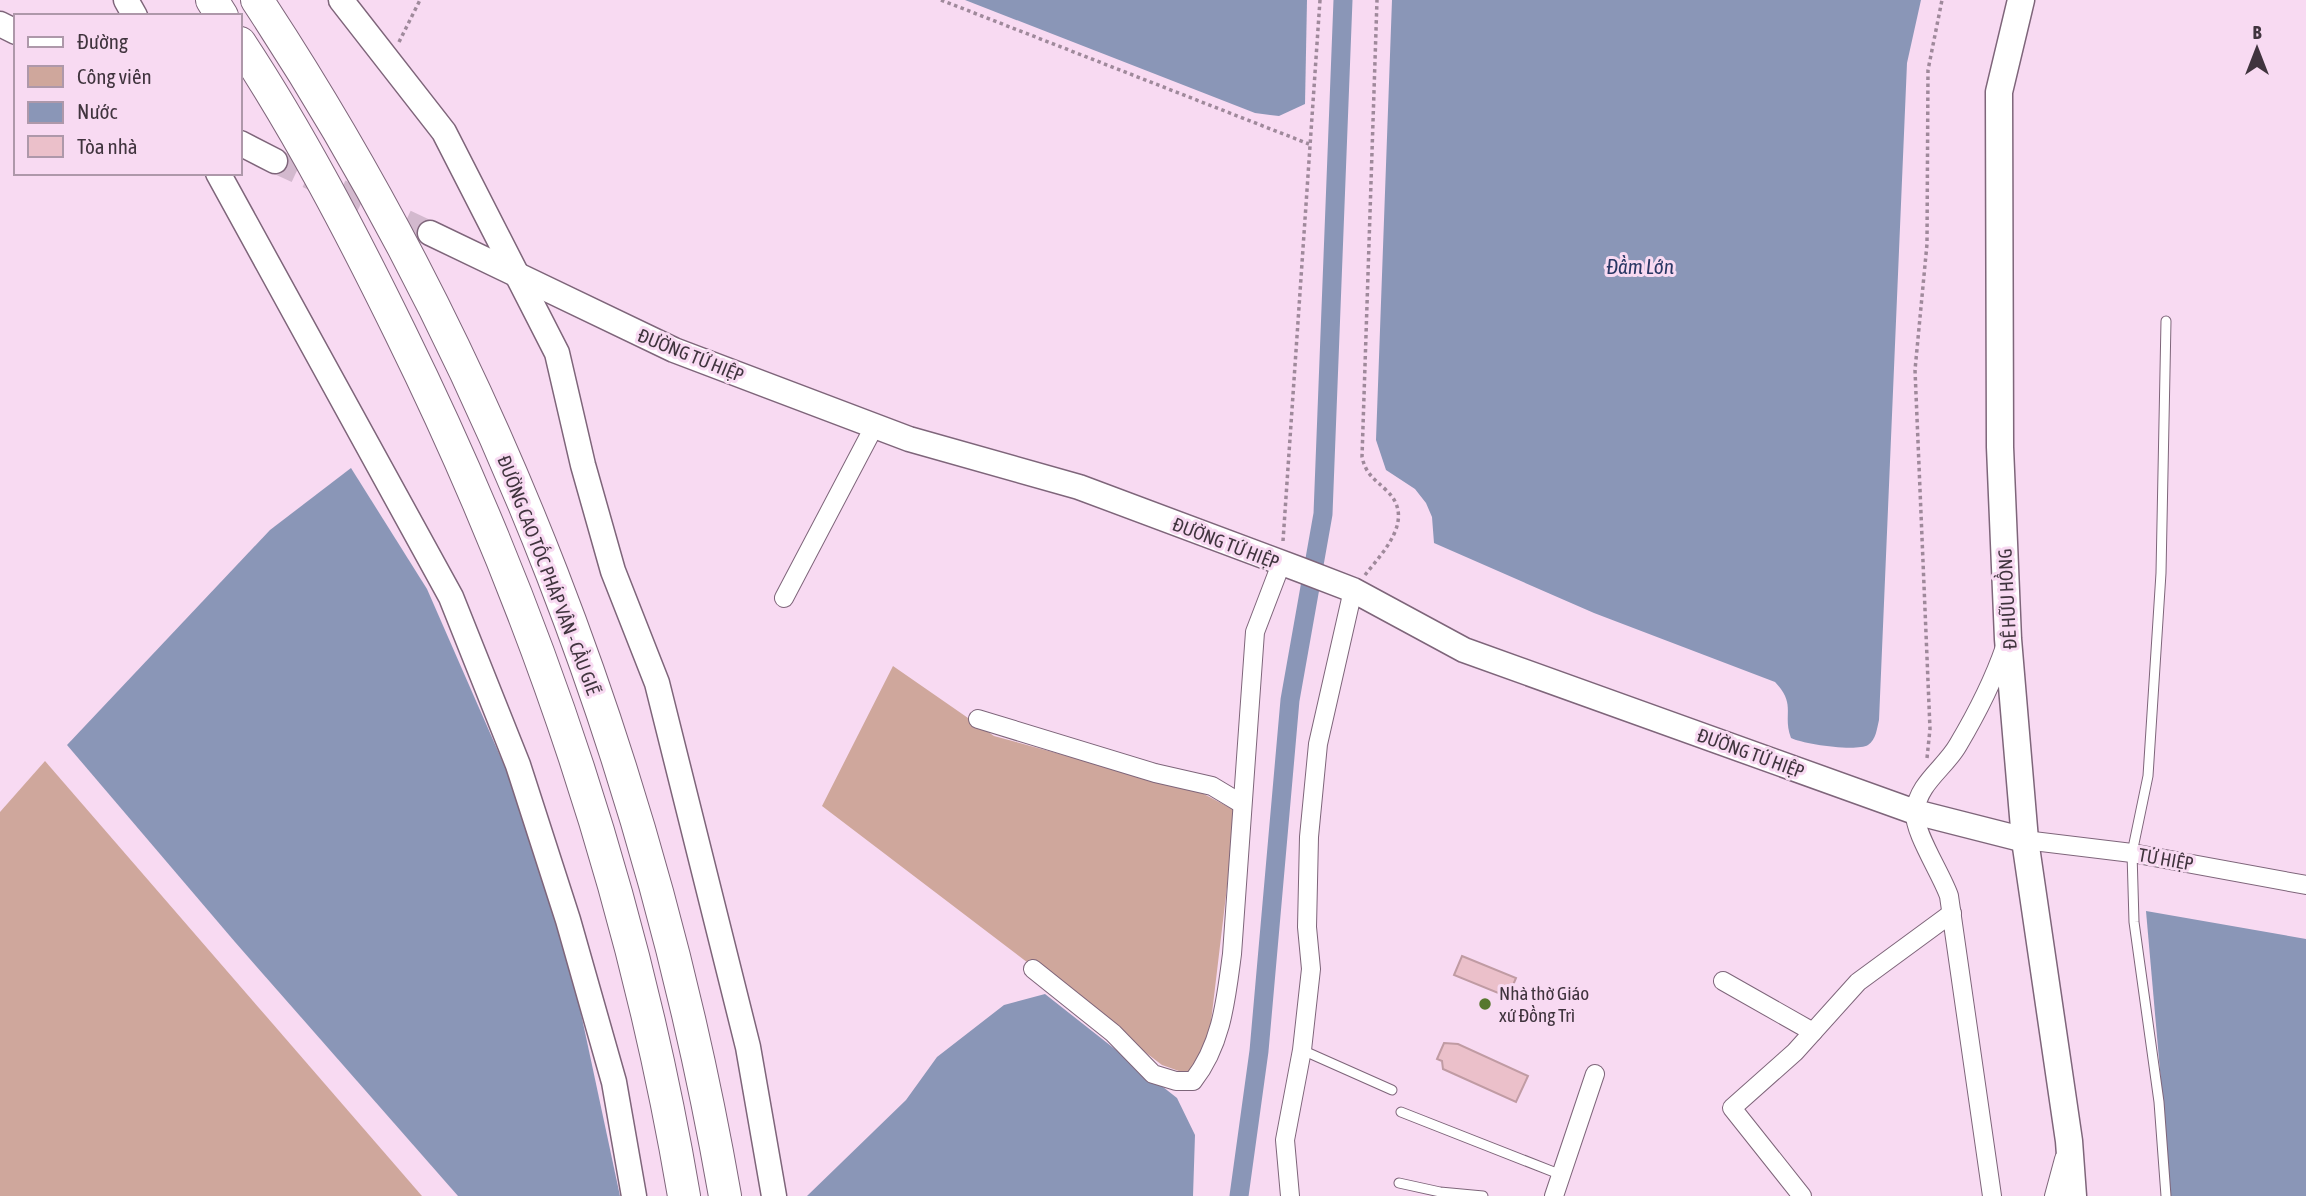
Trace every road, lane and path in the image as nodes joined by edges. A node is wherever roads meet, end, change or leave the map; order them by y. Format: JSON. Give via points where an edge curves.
{"nodes":[{"id":1,"x":257,"y":0,"type":"edge"},
{"id":2,"x":341,"y":0,"type":"edge"},
{"id":3,"x":420,"y":0,"type":"edge"},
{"id":4,"x":941,"y":0,"type":"edge"},
{"id":5,"x":1320,"y":0,"type":"edge"},
{"id":6,"x":1377,"y":0,"type":"edge"},
{"id":7,"x":1942,"y":0,"type":"edge"},
{"id":8,"x":2021,"y":0,"type":"edge"},
{"id":9,"x":242,"y":46,"type":"edge"},
{"id":10,"x":391,"y":60,"type":"junction"},
{"id":11,"x":242,"y":144,"type":"edge"},
{"id":12,"x":1310,"y":144,"type":"junction"},
{"id":13,"x":275,"y":161,"type":"tunnel mouth"},
{"id":14,"x":219,"y":175,"type":"edge"},
{"id":15,"x":430,"y":233,"type":"tunnel mouth"},
{"id":16,"x":517,"y":273,"type":"junction"},
{"id":17,"x":2166,"y":321,"type":"dead end"},
{"id":18,"x":875,"y":425,"type":"junction"},
{"id":19,"x":1291,"y":567,"type":"junction"},
{"id":20,"x":1347,"y":588,"type":"junction"},
{"id":21,"x":784,"y":598,"type":"dead end"},
{"id":22,"x":2008,"y":639,"type":"junction"},
{"id":23,"x":978,"y":719,"type":"dead end"},
{"id":24,"x":1923,"y":788,"type":"junction"},
{"id":25,"x":1242,"y":804,"type":"junction"},
{"id":26,"x":1915,"y":812,"type":"junction"},
{"id":27,"x":2025,"y":841,"type":"junction"},
{"id":28,"x":2132,"y":853,"type":"junction"},
{"id":29,"x":2306,"y":885,"type":"edge"},
{"id":30,"x":1952,"y":913,"type":"junction"},
{"id":31,"x":1033,"y":969,"type":"dead end"},
{"id":32,"x":1723,"y":981,"type":"dead end"},
{"id":33,"x":1813,"y":1032,"type":"junction"},
{"id":34,"x":1302,"y":1050,"type":"junction"},
{"id":35,"x":1595,"y":1074,"type":"dead end"},
{"id":36,"x":1392,"y":1090,"type":"dead end"},
{"id":37,"x":1401,"y":1112,"type":"dead end"},
{"id":38,"x":2069,"y":1141,"type":"junction"},
{"id":39,"x":1559,"y":1174,"type":"junction"},
{"id":40,"x":1399,"y":1183,"type":"dead end"},
{"id":41,"x":1440,"y":1194,"type":"edge"},
{"id":42,"x":634,"y":1196,"type":"edge"},
{"id":43,"x":684,"y":1196,"type":"edge"},
{"id":44,"x":725,"y":1196,"type":"edge"},
{"id":45,"x":774,"y":1196,"type":"edge"},
{"id":46,"x":1290,"y":1196,"type":"edge"},
{"id":47,"x":1483,"y":1196,"type":"edge"},
{"id":48,"x":1554,"y":1196,"type":"edge"},
{"id":49,"x":1802,"y":1196,"type":"edge"},
{"id":50,"x":1992,"y":1196,"type":"edge"},
{"id":51,"x":2054,"y":1196,"type":"edge"},
{"id":52,"x":2073,"y":1196,"type":"edge"},
{"id":53,"x":2166,"y":1196,"type":"edge"}],
"edges":[{"from":1,"to":44,"type":"highway","name":"ĐƯỜNG CAO TỐC PHÁP VÂN - CẦU GIẼ","via":[[414,270],[513,474],[597,699],[653,877],[681,982]]},
{"from":2,"to":10,"type":"street"},
{"from":3,"to":10,"type":"path"},
{"from":4,"to":12,"type":"path"},
{"from":5,"to":12,"type":"path"},
{"from":6,"to":20,"type":"path","via":[[1362,457],[1365,471],[1397,502],[1400,516],[1386,548]]},
{"from":7,"to":24,"type":"path","via":[[1928,70],[1927,244],[1915,370],[1930,729]]},
{"from":8,"to":22,"type":"main road","name":"ĐÊ HỮU HỒNG","via":[[1999,92],[2000,447]]},
{"from":9,"to":43,"type":"highway","name":"ĐƯỜNG CAO TỐC PHÁP VÂN - CẦU GIẼ","via":[[342,217],[387,305],[482,508],[537,646],[582,773],[616,890],[670,1113]]},
{"from":10,"to":16,"type":"street","via":[[462,161]]},
{"from":11,"to":13,"type":"street"},
{"from":12,"to":19,"type":"path"},
{"from":14,"to":42,"type":"street","via":[[451,597],[518,765],[568,920],[614,1082]]},
{"from":15,"to":16,"type":"street","name":"ĐƯỜNG TỨ HIỆP"},
{"from":16,"to":18,"type":"street","name":"ĐƯỜNG TỨ HIỆP","via":[[674,350]]},
{"from":16,"to":45,"type":"street","via":[[556,353],[613,571],[657,683],[748,1047]]},
{"from":17,"to":28,"type":"lane","via":[[2153,708],[2148,776]]},
{"from":18,"to":19,"type":"street","name":"ĐƯỜNG TỨ HIỆP","via":[[909,439],[1079,487]]},
{"from":18,"to":21,"type":"street"},
{"from":19,"to":20,"type":"street","name":"ĐƯỜNG TỨ HIỆP"},
{"from":19,"to":25,"type":"street","via":[[1255,632]]},
{"from":20,"to":26,"type":"street","name":"ĐƯỜNG TỨ HIỆP","via":[[1464,650]]},
{"from":20,"to":34,"type":"street","via":[[1318,744],[1307,928],[1311,969]]},
{"from":22,"to":24,"type":"street","via":[[1993,683],[1956,748]]},
{"from":22,"to":27,"type":"main road","name":"ĐÊ HỮU HỒNG"},
{"from":23,"to":25,"type":"street","via":[[1212,786]]},
{"from":24,"to":26,"type":"street"},
{"from":25,"to":31,"type":"street","via":[[1227,997],[1208,1062],[1193,1081],[1153,1074],[1113,1033]]},
{"from":26,"to":27,"type":"street","name":"ĐƯỜNG TỨ HIỆP"},
{"from":26,"to":30,"type":"street","via":[[1917,831],[1939,869]]},
{"from":27,"to":28,"type":"street","name":"TỨ HIỆP"},
{"from":27,"to":38,"type":"main road","name":"ĐÊ HỮU HỒNG"},
{"from":28,"to":29,"type":"street","name":"TỨ HIỆP"},
{"from":28,"to":53,"type":"lane","via":[[2134,922],[2159,1102]]},
{"from":30,"to":33,"type":"street","via":[[1857,982]]},
{"from":30,"to":50,"type":"street"},
{"from":32,"to":33,"type":"street"},
{"from":33,"to":49,"type":"street","via":[[1732,1108]]},
{"from":34,"to":36,"type":"lane"},
{"from":34,"to":46,"type":"street","via":[[1285,1140]]},
{"from":35,"to":39,"type":"street"},
{"from":37,"to":39,"type":"lane"},
{"from":38,"to":51,"type":"street"},
{"from":38,"to":52,"type":"main road","name":"ĐÊ HỮU HỒNG"},
{"from":39,"to":48,"type":"street"},
{"from":40,"to":41,"type":"lane"},
{"from":41,"to":47,"type":"lane"}]}
